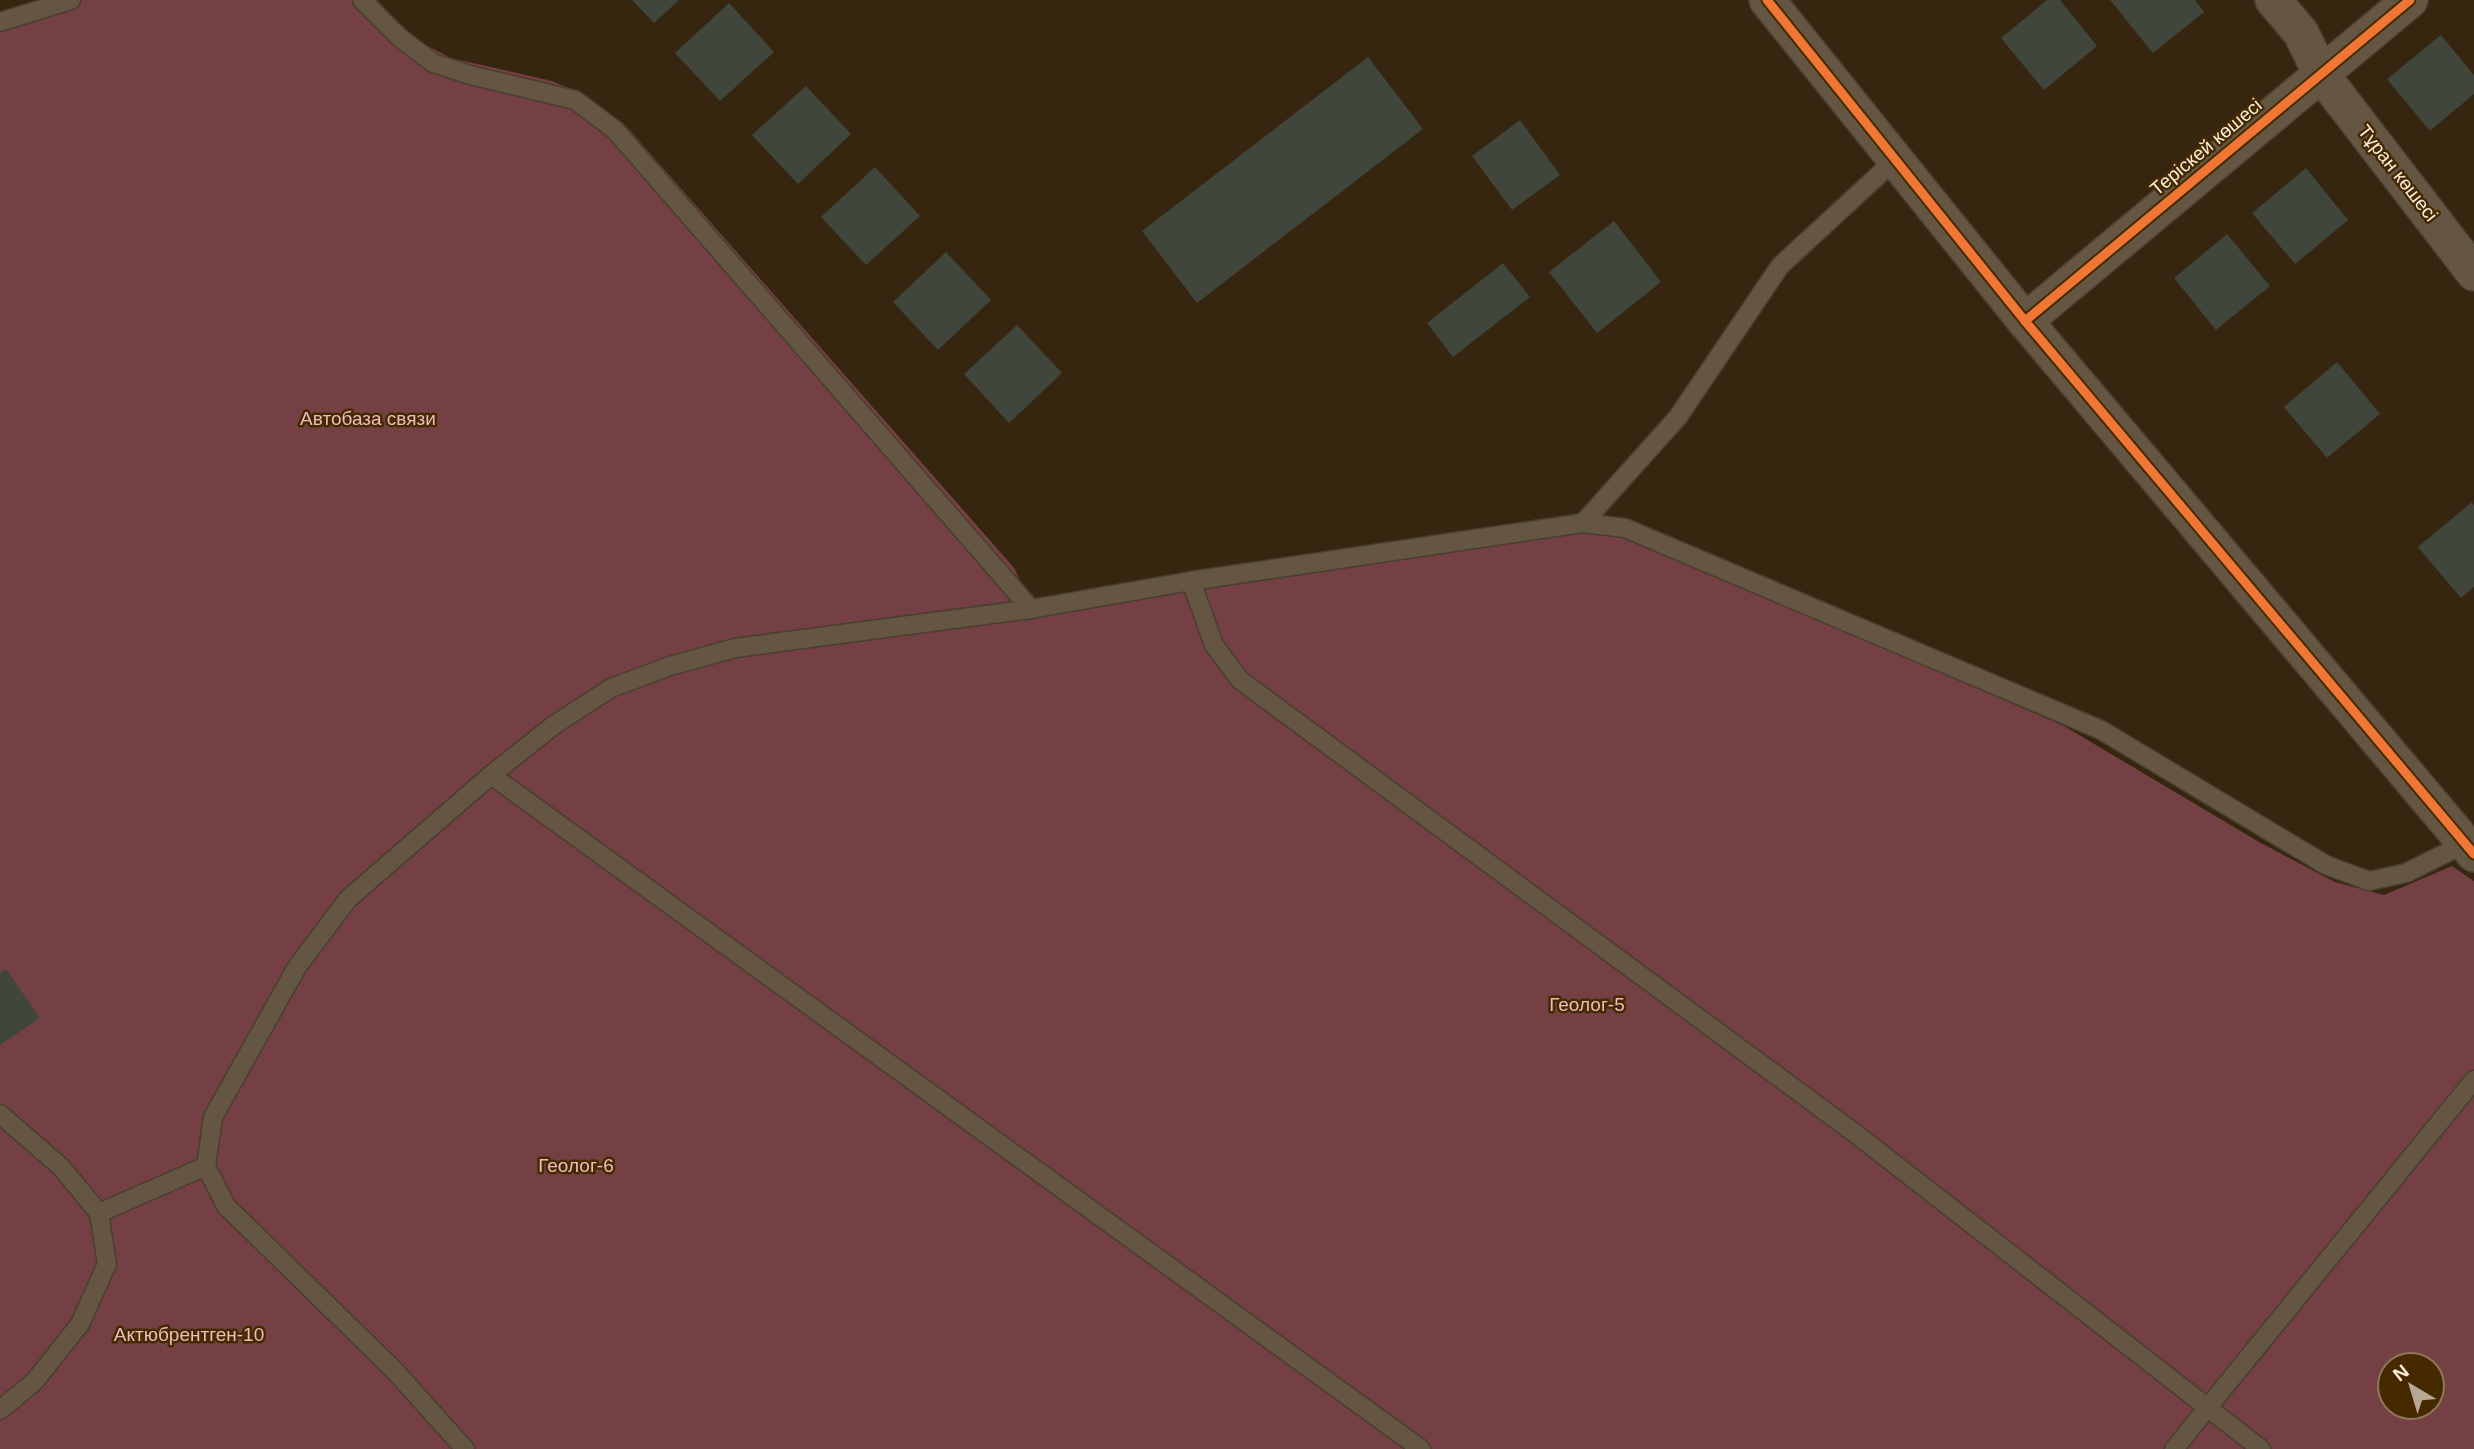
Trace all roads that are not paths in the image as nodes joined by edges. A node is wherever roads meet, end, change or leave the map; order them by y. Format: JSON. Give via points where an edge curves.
{"nodes":[{"id":1,"x":71,"y":0,"type":"edge"},
{"id":2,"x":362,"y":0,"type":"edge"},
{"id":3,"x":1767,"y":0,"type":"edge"},
{"id":4,"x":2273,"y":0,"type":"edge"},
{"id":5,"x":2410,"y":0,"type":"edge"},
{"id":6,"x":0,"y":22,"type":"edge"},
{"id":7,"x":2321,"y":74,"type":"junction"},
{"id":8,"x":1896,"y":159,"type":"junction"},
{"id":9,"x":2474,"y":273,"type":"edge"},
{"id":10,"x":2025,"y":321,"type":"junction"},
{"id":11,"x":1583,"y":523,"type":"junction"},
{"id":12,"x":1191,"y":581,"type":"junction"},
{"id":13,"x":1031,"y":609,"type":"junction"},
{"id":14,"x":491,"y":775,"type":"junction"},
{"id":15,"x":2470,"y":848,"type":"edge"},
{"id":16,"x":2474,"y":1080,"type":"edge"},
{"id":17,"x":0,"y":1114,"type":"edge"},
{"id":18,"x":206,"y":1166,"type":"junction"},
{"id":19,"x":99,"y":1213,"type":"junction"},
{"id":20,"x":2208,"y":1406,"type":"junction"},
{"id":21,"x":0,"y":1410,"type":"edge"},
{"id":22,"x":465,"y":1449,"type":"edge"},
{"id":23,"x":1421,"y":1449,"type":"edge"},
{"id":24,"x":2174,"y":1449,"type":"edge"},
{"id":25,"x":2261,"y":1449,"type":"edge"}],
"edges":[{"from":1,"to":6,"type":"lane"},
{"from":2,"to":13,"type":"lane","via":[[399,37],[433,62],[575,100],[615,130]]},
{"from":3,"to":8,"type":"street"},
{"from":4,"to":7,"type":"street","name":"Тұран көшесі","via":[[2301,33]]},
{"from":5,"to":7,"type":"street","name":"Теріскей көшесі"},
{"from":7,"to":9,"type":"street","name":"Тұран көшесі"},
{"from":7,"to":10,"type":"street","name":"Теріскей көшесі"},
{"from":8,"to":10,"type":"street"},
{"from":8,"to":11,"type":"lane","via":[[1780,266],[1678,417]]},
{"from":10,"to":15,"type":"street"},
{"from":11,"to":12,"type":"lane"},
{"from":11,"to":15,"type":"lane","via":[[1625,528],[2101,730],[2326,866],[2370,881],[2406,873]]},
{"from":12,"to":13,"type":"lane"},
{"from":12,"to":20,"type":"lane","via":[[1214,645],[1240,680],[1856,1134]]},
{"from":13,"to":14,"type":"lane","via":[[735,648],[670,666],[611,688],[554,725]]},
{"from":14,"to":18,"type":"lane","via":[[348,899],[298,967],[213,1116]]},
{"from":14,"to":23,"type":"lane"},
{"from":16,"to":20,"type":"lane"},
{"from":17,"to":19,"type":"lane","via":[[61,1167]]},
{"from":18,"to":19,"type":"lane"},
{"from":18,"to":22,"type":"lane","via":[[226,1206],[394,1370]]},
{"from":19,"to":21,"type":"lane","via":[[107,1264],[80,1324],[34,1382]]},
{"from":20,"to":24,"type":"lane"},
{"from":20,"to":25,"type":"lane"}]}
